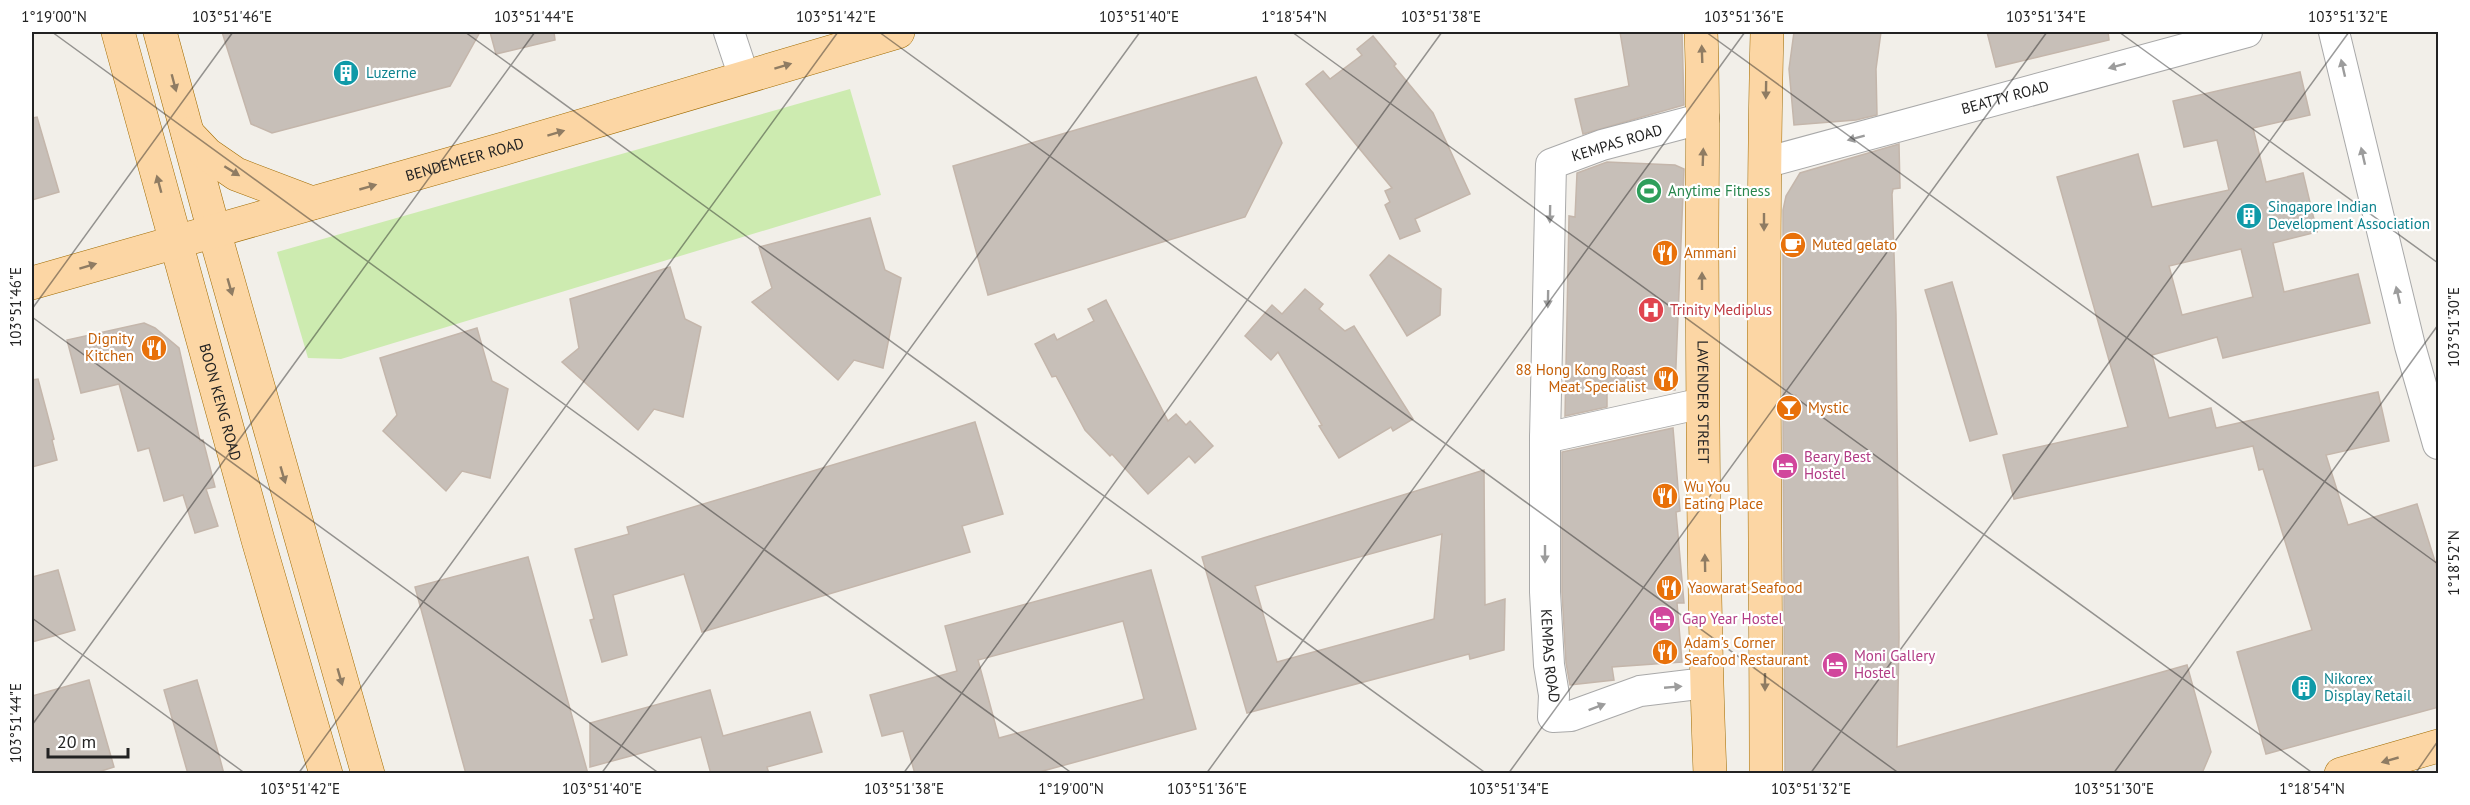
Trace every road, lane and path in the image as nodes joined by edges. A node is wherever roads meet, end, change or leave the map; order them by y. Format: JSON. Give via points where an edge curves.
{"nodes":[{"id":1,"x":118,"y":32,"type":"edge"},
{"id":2,"x":160,"y":32,"type":"edge"},
{"id":3,"x":729,"y":32,"type":"edge"},
{"id":4,"x":898,"y":32,"type":"edge"},
{"id":5,"x":1701,"y":32,"type":"edge"},
{"id":6,"x":1767,"y":32,"type":"edge"},
{"id":7,"x":2247,"y":32,"type":"edge"},
{"id":8,"x":2334,"y":32,"type":"edge"},
{"id":9,"x":744,"y":77,"type":"junction"},
{"id":10,"x":1704,"y":118,"type":"junction"},
{"id":11,"x":188,"y":134,"type":"junction"},
{"id":12,"x":1764,"y":163,"type":"junction"},
{"id":13,"x":312,"y":203,"type":"junction"},
{"id":14,"x":214,"y":231,"type":"junction"},
{"id":15,"x":176,"y":240,"type":"junction"},
{"id":16,"x":32,"y":283,"type":"edge"},
{"id":17,"x":2428,"y":380,"type":"edge"},
{"id":18,"x":1703,"y":403,"type":"junction"},
{"id":19,"x":1545,"y":438,"type":"junction"},
{"id":20,"x":2439,"y":444,"type":"edge"},
{"id":21,"x":1707,"y":683,"type":"junction"},
{"id":22,"x":2439,"y":746,"type":"edge"},
{"id":23,"x":326,"y":774,"type":"edge"},
{"id":24,"x":368,"y":774,"type":"edge"},
{"id":25,"x":1710,"y":774,"type":"edge"},
{"id":26,"x":1766,"y":774,"type":"edge"},
{"id":27,"x":2341,"y":774,"type":"edge"}],
"edges":[{"from":15,"to":1,"type":"main road","name":"BOON KENG ROAD","one_way":true},
{"from":2,"to":11,"type":"main road","one_way":true},
{"from":3,"to":9,"type":"street"},
{"from":9,"to":4,"type":"main road","name":"BENDEMEER ROAD","one_way":true},
{"from":10,"to":5,"type":"main road","name":"LAVENDER STREET","one_way":true},
{"from":6,"to":12,"type":"main road","one_way":true},
{"from":7,"to":12,"type":"street","name":"BEATTY ROAD","one_way":true},
{"from":17,"to":8,"type":"street","one_way":true},
{"from":13,"to":9,"type":"main road","name":"BENDEMEER ROAD","one_way":true},
{"from":18,"to":10,"type":"main road","name":"LAVENDER STREET","one_way":true},
{"from":10,"to":19,"type":"street","name":"KEMPAS ROAD","one_way":true,"via":[[1602,145],[1551,164]]},
{"from":11,"to":13,"type":"main road","one_way":true,"via":[[207,154],[236,174]]},
{"from":11,"to":14,"type":"main road"},
{"from":12,"to":26,"type":"main road","one_way":true},
{"from":13,"to":14,"type":"main road","name":"BENDEMEER ROAD"},
{"from":14,"to":15,"type":"main road","name":"BENDEMEER ROAD"},
{"from":14,"to":24,"type":"main road","one_way":true},
{"from":16,"to":15,"type":"main road","name":"BENDEMEER ROAD","one_way":true},
{"from":15,"to":23,"type":"main road","name":"BOON KENG ROAD"},
{"from":17,"to":20,"type":"street"},
{"from":18,"to":19,"type":"street"},
{"from":21,"to":18,"type":"main road","name":"LAVENDER STREET","one_way":true},
{"from":19,"to":21,"type":"street","name":"KEMPAS ROAD","one_way":true,"via":[[1545,592],[1553,717],[1571,716],[1640,690]]},
{"from":21,"to":25,"type":"main road","name":"LAVENDER STREET"},
{"from":22,"to":27,"type":"main road","one_way":true}]}
